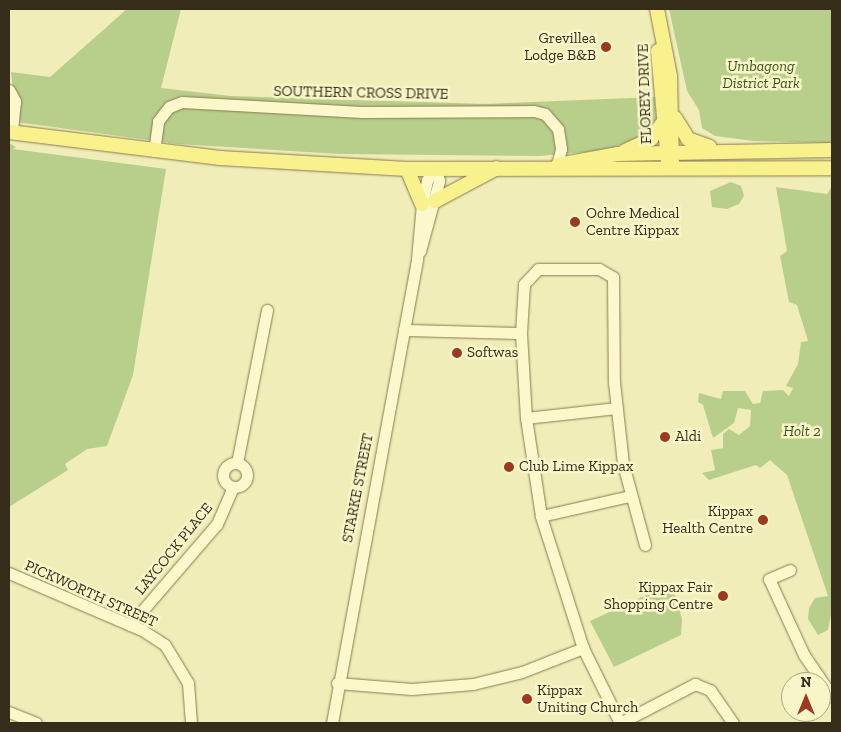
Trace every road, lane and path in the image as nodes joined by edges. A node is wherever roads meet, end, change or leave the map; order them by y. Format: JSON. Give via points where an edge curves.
{"nodes":[{"id":1,"x":657,"y":9,"type":"edge"},
{"id":2,"x":660,"y":30,"type":"junction"},
{"id":3,"x":9,"y":90,"type":"edge"},
{"id":4,"x":673,"y":113,"type":"junction"},
{"id":5,"x":662,"y":124,"type":"junction"},
{"id":6,"x":10,"y":132,"type":"edge"},
{"id":7,"x":832,"y":150,"type":"edge"},
{"id":8,"x":154,"y":151,"type":"junction"},
{"id":9,"x":670,"y":152,"type":"junction"},
{"id":10,"x":618,"y":154,"type":"junction"},
{"id":11,"x":760,"y":158,"type":"junction"},
{"id":12,"x":784,"y":158,"type":"junction"},
{"id":13,"x":557,"y":166,"type":"junction"},
{"id":14,"x":670,"y":166,"type":"junction"},
{"id":15,"x":500,"y":167,"type":"junction"},
{"id":16,"x":436,"y":168,"type":"junction"},
{"id":17,"x":832,"y":168,"type":"edge"},
{"id":18,"x":407,"y":169,"type":"junction"},
{"id":19,"x":428,"y":202,"type":"junction"},
{"id":20,"x":267,"y":310,"type":"dead end"},
{"id":21,"x":404,"y":330,"type":"junction"},
{"id":22,"x":521,"y":333,"type":"junction"},
{"id":23,"x":616,"y":408,"type":"junction"},
{"id":24,"x":526,"y":418,"type":"junction"},
{"id":25,"x":237,"y":463,"type":"junction"},
{"id":26,"x":233,"y":487,"type":"junction"},
{"id":27,"x":630,"y":496,"type":"junction"},
{"id":28,"x":541,"y":516,"type":"junction"},
{"id":29,"x":645,"y":545,"type":"dead end"},
{"id":30,"x":790,"y":570,"type":"dead end"},
{"id":31,"x":9,"y":573,"type":"edge"},
{"id":32,"x":130,"y":625,"type":"junction"},
{"id":33,"x":583,"y":648,"type":"junction"},
{"id":34,"x":337,"y":683,"type":"junction"},
{"id":35,"x":832,"y":696,"type":"edge"},
{"id":36,"x":9,"y":712,"type":"edge"},
{"id":37,"x":36,"y":723,"type":"edge"},
{"id":38,"x":191,"y":723,"type":"edge"},
{"id":39,"x":332,"y":723,"type":"edge"},
{"id":40,"x":620,"y":723,"type":"edge"},
{"id":41,"x":733,"y":723,"type":"edge"}],
"edges":[{"from":1,"to":2,"type":"main road","name":"FLOREY DRIVE"},
{"from":2,"to":4,"type":"main road","name":"FLOREY DRIVE"},
{"from":2,"to":5,"type":"main road","name":"FLOREY DRIVE"},
{"from":3,"to":6,"type":"street","via":[[15,101]]},
{"from":4,"to":9,"type":"main road","name":"FLOREY DRIVE"},
{"from":4,"to":11,"type":"main road","via":[[683,133],[698,145]]},
{"from":5,"to":9,"type":"main road","name":"FLOREY DRIVE"},
{"from":5,"to":10,"type":"main road","via":[[651,139]]},
{"from":6,"to":8,"type":"main road"},
{"from":7,"to":12,"type":"main road"},
{"from":8,"to":13,"type":"street","name":"SOUTHERN CROSS DRIVE","via":[[158,121],[169,108],[182,102],[362,112],[534,111],[545,114],[558,129],[561,149]]},
{"from":8,"to":18,"type":"main road"},
{"from":9,"to":10,"type":"main road"},
{"from":9,"to":11,"type":"main road"},
{"from":9,"to":14,"type":"main road","name":"FLOREY DRIVE"},
{"from":10,"to":13,"type":"main road"},
{"from":11,"to":12,"type":"main road"},
{"from":11,"to":14,"type":"main road"},
{"from":12,"to":17,"type":"main road"},
{"from":13,"to":14,"type":"main road"},
{"from":13,"to":15,"type":"main road"},
{"from":15,"to":16,"type":"main road"},
{"from":15,"to":19,"type":"main road"},
{"from":16,"to":18,"type":"main road"},
{"from":16,"to":19,"type":"street","name":"STARKE STREET"},
{"from":18,"to":19,"type":"main road"},
{"from":19,"to":21,"type":"street","name":"STARKE STREET"},
{"from":20,"to":25,"type":"street"},
{"from":21,"to":22,"type":"street"},
{"from":21,"to":34,"type":"street","name":"STARKE STREET"},
{"from":22,"to":23,"type":"street","via":[[523,289],[532,273],[545,267],[608,272],[614,286]]},
{"from":22,"to":24,"type":"street"},
{"from":23,"to":24,"type":"street"},
{"from":23,"to":27,"type":"street"},
{"from":24,"to":28,"type":"street"},
{"from":25,"to":26,"type":"street","via":[[228,465],[223,473],[225,482]]},
{"from":25,"to":26,"type":"street","name":"LAYCOCK PLACE","via":[[245,468],[247,478],[242,486]]},
{"from":26,"to":32,"type":"street","name":"LAYCOCK PLACE","via":[[217,524]]},
{"from":27,"to":28,"type":"street"},
{"from":27,"to":29,"type":"street"},
{"from":28,"to":33,"type":"street"},
{"from":30,"to":35,"type":"street","via":[[769,579],[804,655]]},
{"from":31,"to":32,"type":"street","name":"PICKWORTH STREET"},
{"from":32,"to":38,"type":"street","name":"PICKWORTH STREET","via":[[165,645],[176,658],[190,692]]},
{"from":33,"to":34,"type":"street","via":[[522,672],[473,684],[412,689]]},
{"from":33,"to":40,"type":"street"},
{"from":34,"to":39,"type":"street","name":"STARKE STREET"},
{"from":36,"to":37,"type":"street"},
{"from":40,"to":41,"type":"street","via":[[695,684],[710,690]]}]}
